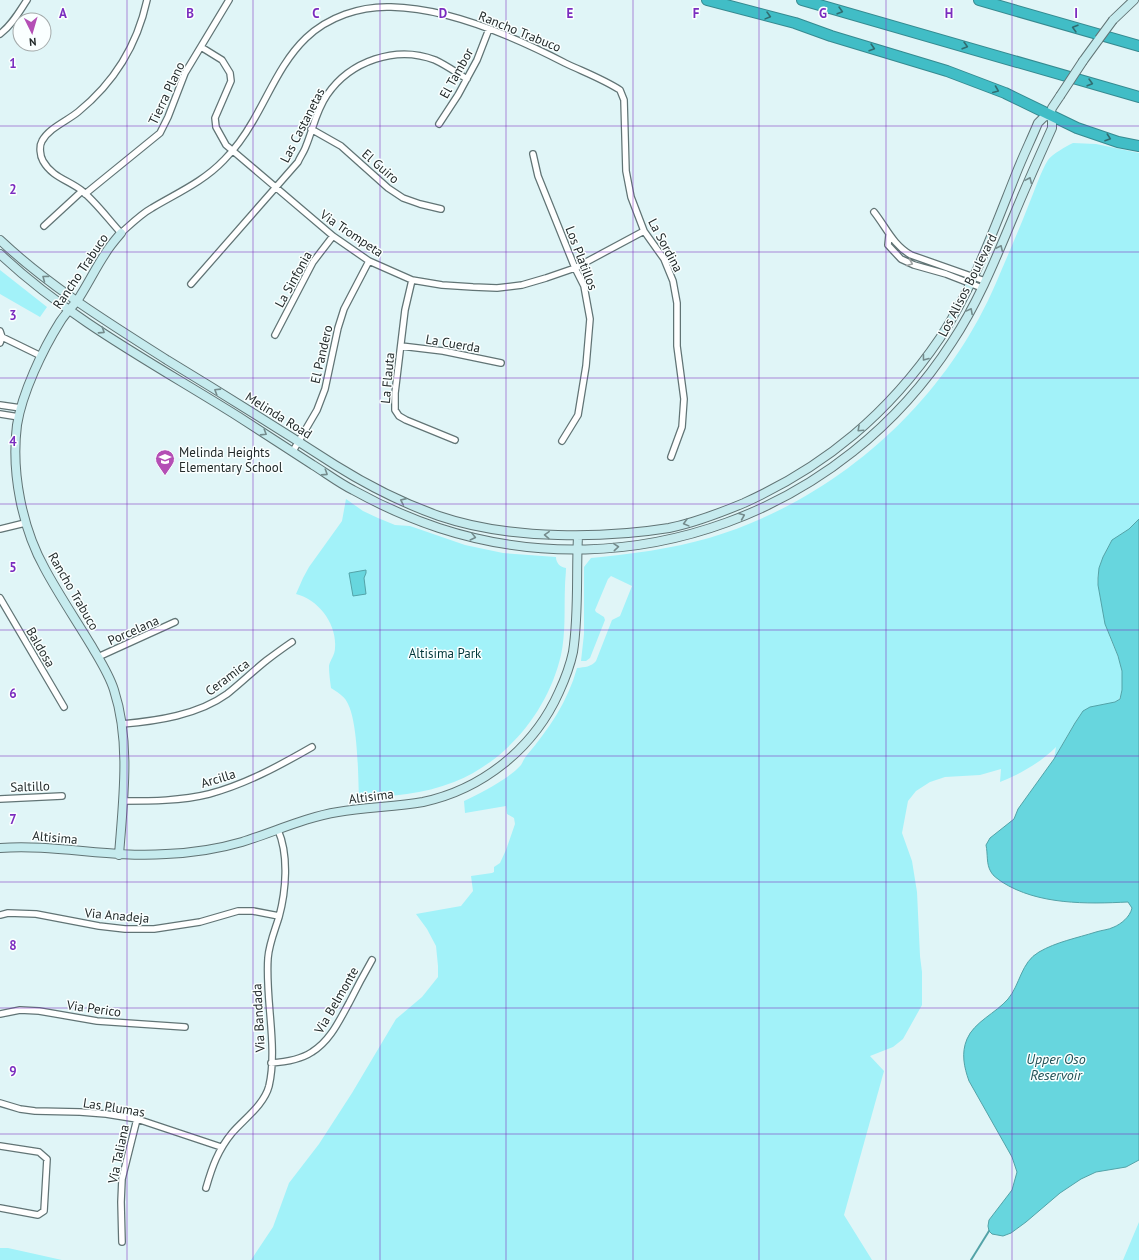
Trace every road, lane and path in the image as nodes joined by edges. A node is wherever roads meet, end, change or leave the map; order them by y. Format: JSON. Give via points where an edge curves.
{"nodes":[{"id":1,"x":27,"y":0,"type":"edge"},
{"id":2,"x":147,"y":0,"type":"edge"},
{"id":3,"x":229,"y":0,"type":"edge"},
{"id":4,"x":707,"y":0,"type":"edge"},
{"id":5,"x":802,"y":0,"type":"edge"},
{"id":6,"x":979,"y":0,"type":"edge"},
{"id":7,"x":1134,"y":0,"type":"edge"},
{"id":8,"x":489,"y":29,"type":"junction"},
{"id":9,"x":0,"y":34,"type":"edge"},
{"id":10,"x":1139,"y":46,"type":"edge"},
{"id":11,"x":201,"y":47,"type":"junction"},
{"id":12,"x":467,"y":79,"type":"junction"},
{"id":13,"x":620,"y":90,"type":"joint"},
{"id":14,"x":1139,"y":97,"type":"edge"},
{"id":15,"x":1050,"y":115,"type":"junction"},
{"id":16,"x":439,"y":124,"type":"dead end"},
{"id":17,"x":311,"y":129,"type":"junction"},
{"id":18,"x":1139,"y":146,"type":"edge"},
{"id":19,"x":232,"y":150,"type":"junction"},
{"id":20,"x":533,"y":154,"type":"dead end"},
{"id":21,"x":276,"y":187,"type":"junction"},
{"id":22,"x":83,"y":193,"type":"junction"},
{"id":23,"x":441,"y":209,"type":"dead end"},
{"id":24,"x":874,"y":212,"type":"dead end"},
{"id":25,"x":44,"y":226,"type":"dead end"},
{"id":26,"x":644,"y":231,"type":"junction"},
{"id":27,"x":121,"y":233,"type":"junction"},
{"id":28,"x":333,"y":236,"type":"junction"},
{"id":29,"x":0,"y":240,"type":"edge"},
{"id":30,"x":0,"y":254,"type":"edge"},
{"id":31,"x":369,"y":261,"type":"junction"},
{"id":32,"x":575,"y":268,"type":"junction"},
{"id":33,"x":412,"y":280,"type":"junction"},
{"id":34,"x":971,"y":280,"type":"junction"},
{"id":35,"x":191,"y":284,"type":"dead end"},
{"id":36,"x":984,"y":284,"type":"junction"},
{"id":37,"x":76,"y":301,"type":"junction"},
{"id":38,"x":69,"y":310,"type":"junction"},
{"id":39,"x":0,"y":331,"type":"edge"},
{"id":40,"x":275,"y":335,"type":"dead end"},
{"id":41,"x":1,"y":340,"type":"edge"},
{"id":42,"x":401,"y":346,"type":"junction"},
{"id":43,"x":41,"y":356,"type":"junction"},
{"id":44,"x":501,"y":363,"type":"dead end"},
{"id":45,"x":0,"y":405,"type":"edge"},
{"id":46,"x":21,"y":408,"type":"junction"},
{"id":47,"x":0,"y":414,"type":"edge"},
{"id":48,"x":19,"y":417,"type":"junction"},
{"id":49,"x":455,"y":440,"type":"dead end"},
{"id":50,"x":298,"y":441,"type":"junction"},
{"id":51,"x":562,"y":441,"type":"dead end"},
{"id":52,"x":292,"y":452,"type":"junction"},
{"id":53,"x":671,"y":457,"type":"dead end"},
{"id":54,"x":25,"y":523,"type":"junction"},
{"id":55,"x":0,"y":529,"type":"edge"},
{"id":56,"x":578,"y":536,"type":"junction"},
{"id":57,"x":577,"y":549,"type":"junction"},
{"id":58,"x":0,"y":598,"type":"edge"},
{"id":59,"x":176,"y":622,"type":"dead end"},
{"id":60,"x":292,"y":642,"type":"dead end"},
{"id":61,"x":98,"y":657,"type":"junction"},
{"id":62,"x":64,"y":706,"type":"dead end"},
{"id":63,"x":122,"y":724,"type":"junction"},
{"id":64,"x":312,"y":747,"type":"dead end"},
{"id":65,"x":62,"y":796,"type":"dead end"},
{"id":66,"x":0,"y":799,"type":"edge"},
{"id":67,"x":123,"y":801,"type":"junction"},
{"id":68,"x":278,"y":830,"type":"junction"},
{"id":69,"x":0,"y":848,"type":"edge"},
{"id":70,"x":119,"y":855,"type":"junction"},
{"id":71,"x":0,"y":915,"type":"edge"},
{"id":72,"x":279,"y":916,"type":"junction"},
{"id":73,"x":372,"y":960,"type":"dead end"},
{"id":74,"x":0,"y":1014,"type":"edge"},
{"id":75,"x":185,"y":1027,"type":"dead end"},
{"id":76,"x":271,"y":1064,"type":"junction"},
{"id":77,"x":0,"y":1103,"type":"edge"},
{"id":78,"x":137,"y":1120,"type":"junction"},
{"id":79,"x":0,"y":1146,"type":"edge"},
{"id":80,"x":221,"y":1147,"type":"junction"},
{"id":81,"x":206,"y":1188,"type":"dead end"},
{"id":82,"x":0,"y":1208,"type":"edge"},
{"id":83,"x":122,"y":1242,"type":"dead end"}],
"edges":[{"from":1,"to":9,"type":"street","via":[[6,30]]},
{"from":2,"to":22,"type":"street","via":[[134,42],[112,78],[96,97],[42,141],[42,160],[50,171]]},
{"from":3,"to":11,"type":"street","name":"Tierra Plano"},
{"from":4,"to":15,"type":"highway","one_way":true,"via":[[795,23],[947,70],[1005,93]]},
{"from":5,"to":14,"type":"highway","one_way":true},
{"from":10,"to":6,"type":"highway","one_way":true},
{"from":7,"to":15,"type":"main road","name":"Los Alisos Boulevard","bridge":true,"via":[[1113,20],[1083,61]]},
{"from":8,"to":12,"type":"street","name":"El Tambor"},
{"from":8,"to":13,"type":"street","name":"Rancho Trabuco","via":[[541,51]]},
{"from":8,"to":19,"type":"street","name":"Rancho Trabuco","via":[[413,8],[389,6],[346,13],[326,23],[307,38],[284,64],[252,123]]},
{"from":11,"to":19,"type":"street","name":"Via Trompeta","via":[[222,60],[230,73],[231,81],[215,118],[216,127],[226,145]]},
{"from":11,"to":22,"type":"street","name":"Tierra Plano","via":[[185,74],[160,133]]},
{"from":12,"to":16,"type":"street","name":"El Tambor"},
{"from":12,"to":17,"type":"street","name":"Las Castanetas","via":[[436,61],[419,56],[390,55],[377,58],[355,68],[336,84],[327,95]]},
{"from":13,"to":26,"type":"street","name":"La Sordina","via":[[624,100],[626,171],[631,197]]},
{"from":15,"to":18,"type":"highway","one_way":true,"via":[[1077,128],[1118,142]]},
{"from":15,"to":34,"type":"main road","name":"Los Alisos Boulevard","via":[[1038,123]]},
{"from":36,"to":15,"type":"main road","name":"Los Alisos Boulevard","one_way":true,"via":[[1052,128]]},
{"from":17,"to":21,"type":"street","name":"Las Castanetas","via":[[298,162]]},
{"from":17,"to":23,"type":"street","name":"El Guiro","via":[[341,146],[403,198]]},
{"from":19,"to":21,"type":"street","name":"Via Trompeta"},
{"from":19,"to":27,"type":"street","name":"Rancho Trabuco","via":[[223,162],[204,178],[151,208]]},
{"from":20,"to":32,"type":"street","name":"Los Platillos","via":[[538,176]]},
{"from":21,"to":28,"type":"street","name":"Via Trompeta"},
{"from":21,"to":35,"type":"street","name":"Las Castanetas"},
{"from":22,"to":25,"type":"street","name":"Tierra Plano"},
{"from":22,"to":27,"type":"street"},
{"from":24,"to":34,"type":"street","via":[[901,250]]},
{"from":26,"to":32,"type":"street","name":"Via Trompeta"},
{"from":26,"to":53,"type":"street","name":"La Sordina","via":[[664,259],[673,281],[677,303],[678,346],[684,399],[682,427]]},
{"from":27,"to":37,"type":"main road","name":"Rancho Trabuco"},
{"from":28,"to":31,"type":"street","name":"Via Trompeta"},
{"from":28,"to":40,"type":"street","name":"La Sinfonia","via":[[313,262]]},
{"from":37,"to":29,"type":"main road","name":"Melinda Road","one_way":true},
{"from":30,"to":38,"type":"main road","name":"Melinda Road"},
{"from":31,"to":33,"type":"street","name":"Via Trompeta"},
{"from":31,"to":50,"type":"street","name":"El Pandero","via":[[344,309],[325,389],[317,410]]},
{"from":32,"to":33,"type":"street","name":"Via Trompeta","via":[[522,285],[498,288],[442,285]]},
{"from":32,"to":51,"type":"street","name":"Los Platillos","via":[[584,286],[590,319],[578,415]]},
{"from":33,"to":42,"type":"street","name":"La Flauta"},
{"from":34,"to":36,"type":"street"},
{"from":34,"to":56,"type":"main road","name":"Los Alisos Boulevard","one_way":true,"via":[[939,338],[889,402],[853,436],[794,478],[725,511],[690,522],[626,533]]},
{"from":57,"to":36,"type":"main road","name":"Los Alisos Boulevard","one_way":true,"via":[[656,542],[710,529],[768,505],[814,481],[872,437],[924,383],[953,341]]},
{"from":37,"to":38,"type":"main road","name":"Rancho Trabuco"},
{"from":50,"to":37,"type":"main road","name":"Melinda Road","one_way":true},
{"from":38,"to":43,"type":"main road","name":"Rancho Trabuco"},
{"from":38,"to":52,"type":"main road","name":"Melinda Road","one_way":true},
{"from":39,"to":41,"type":"street"},
{"from":41,"to":43,"type":"street"},
{"from":42,"to":44,"type":"street","name":"La Cuerda","via":[[443,351]]},
{"from":42,"to":49,"type":"street","name":"La Flauta","via":[[395,410],[406,420]]},
{"from":43,"to":46,"type":"main road","name":"Rancho Trabuco"},
{"from":45,"to":46,"type":"street"},
{"from":46,"to":48,"type":"main road","name":"Rancho Trabuco"},
{"from":47,"to":48,"type":"street"},
{"from":48,"to":54,"type":"main road","name":"Rancho Trabuco","via":[[17,468]]},
{"from":50,"to":52,"type":"street","name":"El Pandero"},
{"from":56,"to":50,"type":"main road","name":"Melinda Road","one_way":true,"via":[[517,533],[438,516],[360,480]]},
{"from":52,"to":57,"type":"main road","name":"Melinda Road","one_way":true,"via":[[350,489],[395,511],[435,526],[498,542]]},
{"from":54,"to":55,"type":"street"},
{"from":54,"to":61,"type":"main road","name":"Rancho Trabuco","via":[[44,568]]},
{"from":56,"to":57,"type":"main road","name":"Altisima"},
{"from":57,"to":68,"type":"main road","name":"Altisima","via":[[576,630],[566,677],[549,713],[516,754],[497,770],[472,785],[445,796],[422,802],[337,812]]},
{"from":58,"to":62,"type":"street","name":"Baldosa"},
{"from":59,"to":61,"type":"street","name":"Porcelana"},
{"from":60,"to":63,"type":"street","name":"Ceramica","via":[[210,704],[190,712]]},
{"from":61,"to":63,"type":"main road","name":"Rancho Trabuco","via":[[114,689]]},
{"from":63,"to":67,"type":"main road","name":"Rancho Trabuco"},
{"from":64,"to":67,"type":"street","name":"Arcilla","via":[[272,769],[207,795]]},
{"from":65,"to":66,"type":"street","name":"Saltillo"},
{"from":67,"to":70,"type":"main road","name":"Rancho Trabuco"},
{"from":68,"to":70,"type":"main road","name":"Altisima","via":[[240,843],[203,850]]},
{"from":68,"to":72,"type":"street","name":"Via Bandada","via":[[282,838],[284,856],[284,895]]},
{"from":69,"to":70,"type":"main road","name":"Altisima","via":[[22,846]]},
{"from":71,"to":72,"type":"street","name":"Via Anadeja","via":[[36,914],[125,929],[154,929],[200,922],[238,911]]},
{"from":72,"to":76,"type":"street","name":"Via Bandada","via":[[268,962]]},
{"from":73,"to":76,"type":"street","name":"Via Belmonte","via":[[334,1031],[324,1042],[302,1058]]},
{"from":74,"to":75,"type":"street","name":"Via Perico","via":[[20,1010],[40,1011],[97,1021]]},
{"from":76,"to":80,"type":"street","name":"Via Bandada","via":[[269,1087],[260,1103]]},
{"from":77,"to":78,"type":"street","name":"Las Plumas","via":[[27,1110],[100,1114]]},
{"from":78,"to":80,"type":"street","name":"Las Plumas"},
{"from":78,"to":83,"type":"street","name":"Via Taliana","via":[[122,1179]]},
{"from":79,"to":82,"type":"street","via":[[39,1152],[47,1159],[44,1211],[38,1215]]},
{"from":80,"to":81,"type":"street","name":"Via Bandada"}]}
